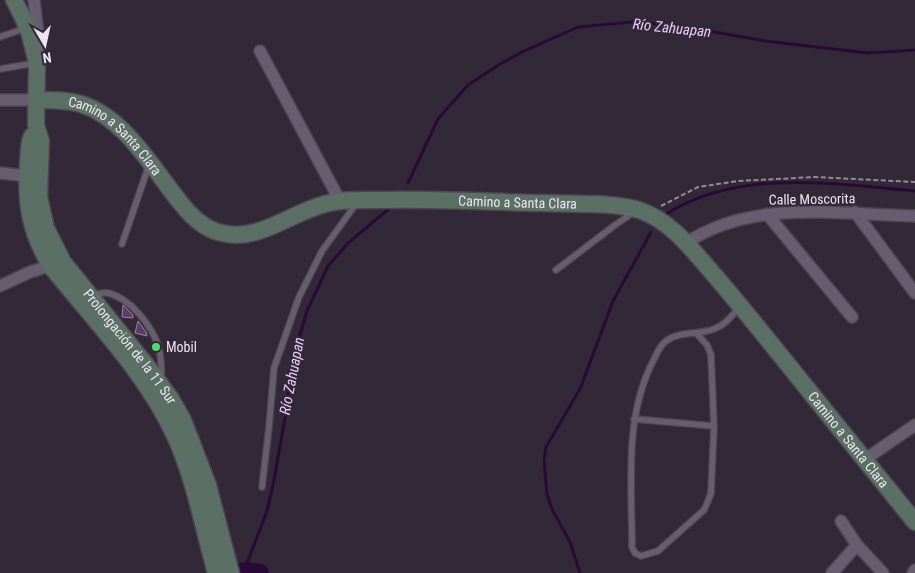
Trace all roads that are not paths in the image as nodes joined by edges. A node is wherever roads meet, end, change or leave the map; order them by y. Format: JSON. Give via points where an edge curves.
{"nodes":[{"id":1,"x":14,"y":0,"type":"edge"},
{"id":2,"x":34,"y":0,"type":"edge"},
{"id":3,"x":28,"y":28,"type":"junction"},
{"id":4,"x":0,"y":37,"type":"edge"},
{"id":5,"x":260,"y":51,"type":"dead end"},
{"id":6,"x":37,"y":63,"type":"junction"},
{"id":7,"x":0,"y":69,"type":"edge"},
{"id":8,"x":0,"y":100,"type":"edge"},
{"id":9,"x":37,"y":100,"type":"junction"},
{"id":10,"x":36,"y":124,"type":"junction"},
{"id":11,"x":149,"y":163,"type":"junction"},
{"id":12,"x":0,"y":174,"type":"edge"},
{"id":13,"x":27,"y":176,"type":"junction"},
{"id":14,"x":340,"y":200,"type":"junction"},
{"id":15,"x":358,"y":200,"type":"junction"},
{"id":16,"x":643,"y":212,"type":"junction"},
{"id":17,"x":855,"y":212,"type":"junction"},
{"id":18,"x":767,"y":214,"type":"junction"},
{"id":19,"x":915,"y":216,"type":"edge"},
{"id":20,"x":686,"y":243,"type":"junction"},
{"id":21,"x":122,"y":244,"type":"dead end"},
{"id":22,"x":57,"y":264,"type":"junction"},
{"id":23,"x":556,"y":270,"type":"dead end"},
{"id":24,"x":0,"y":286,"type":"edge"},
{"id":25,"x":915,"y":292,"type":"edge"},
{"id":26,"x":85,"y":299,"type":"junction"},
{"id":27,"x":741,"y":305,"type":"junction"},
{"id":28,"x":852,"y":317,"type":"dead end"},
{"id":29,"x":696,"y":333,"type":"junction"},
{"id":30,"x":161,"y":385,"type":"junction"},
{"id":31,"x":634,"y":419,"type":"junction"},
{"id":32,"x":915,"y":425,"type":"edge"},
{"id":33,"x":714,"y":426,"type":"junction"},
{"id":34,"x":181,"y":432,"type":"junction"},
{"id":35,"x":864,"y":460,"type":"junction"},
{"id":36,"x":262,"y":487,"type":"dead end"},
{"id":37,"x":841,"y":521,"type":"dead end"},
{"id":38,"x":915,"y":522,"type":"edge"},
{"id":39,"x":211,"y":528,"type":"junction"},
{"id":40,"x":857,"y":544,"type":"junction"},
{"id":41,"x":915,"y":570,"type":"edge"},
{"id":42,"x":216,"y":573,"type":"edge"},
{"id":43,"x":231,"y":573,"type":"edge"},
{"id":44,"x":832,"y":573,"type":"edge"},
{"id":45,"x":883,"y":573,"type":"edge"},
{"id":46,"x":912,"y":573,"type":"edge"}],
"edges":[{"from":1,"to":3,"type":"main road","name":"Prolongación de la 11 Sur"},
{"from":2,"to":6,"type":"street"},
{"from":3,"to":4,"type":"lane"},
{"from":3,"to":6,"type":"main road","name":"Prolongación de la 11 Sur"},
{"from":5,"to":14,"type":"street"},
{"from":6,"to":7,"type":"lane"},
{"from":6,"to":9,"type":"main road","name":"Prolongación de la 11 Sur"},
{"from":8,"to":9,"type":"street"},
{"from":9,"to":10,"type":"main road","name":"Prolongación de la 11 Sur"},
{"from":9,"to":11,"type":"main road","name":"Camino a Santa Clara","via":[[81,104],[100,113],[122,128]]},
{"from":10,"to":13,"type":"main road","name":"Prolongación de la 11 Sur","via":[[29,142]]},
{"from":10,"to":22,"type":"main road","name":"Prolongación de la 11 Sur","via":[[40,141],[39,197]]},
{"from":11,"to":14,"type":"main road","name":"Camino a Santa Clara","via":[[200,223],[212,231],[226,234],[262,230],[306,210]]},
{"from":11,"to":21,"type":"lane"},
{"from":12,"to":13,"type":"street"},
{"from":13,"to":22,"type":"main road","name":"Prolongación de la 11 Sur","via":[[27,202],[32,225],[40,247]]},
{"from":14,"to":15,"type":"main road","name":"Camino a Santa Clara"},
{"from":15,"to":16,"type":"main road","name":"Camino a Santa Clara","via":[[580,204]]},
{"from":15,"to":36,"type":"lane","via":[[322,251],[300,297],[274,368]]},
{"from":16,"to":20,"type":"main road","name":"Camino a Santa Clara","via":[[666,224]]},
{"from":16,"to":23,"type":"lane","via":[[615,225]]},
{"from":17,"to":18,"type":"street","name":"Calle Moscorita"},
{"from":17,"to":19,"type":"street","name":"Calle Moscorita"},
{"from":17,"to":25,"type":"street"},
{"from":18,"to":20,"type":"street","name":"Calle Moscorita","via":[[703,232]]},
{"from":18,"to":28,"type":"street"},
{"from":20,"to":27,"type":"main road","name":"Camino a Santa Clara"},
{"from":22,"to":24,"type":"street"},
{"from":22,"to":26,"type":"main road","name":"Prolongación de la 11 Sur"},
{"from":26,"to":30,"type":"main road","name":"Prolongación de la 11 Sur"},
{"from":26,"to":30,"type":"lane","via":[[107,292],[127,303],[144,319],[158,345]]},
{"from":26,"to":34,"type":"main road","name":"Prolongación de la 11 Sur"},
{"from":27,"to":29,"type":"lane","via":[[719,326]]},
{"from":27,"to":35,"type":"main road","name":"Camino a Santa Clara"},
{"from":29,"to":31,"type":"lane","via":[[677,336],[661,345],[645,377]]},
{"from":29,"to":33,"type":"lane","via":[[711,355]]},
{"from":30,"to":34,"type":"main road","name":"Prolongación de la 11 Sur"},
{"from":31,"to":33,"type":"lane"},
{"from":31,"to":33,"type":"lane","via":[[632,547],[641,556],[658,551],[704,510],[711,493]]},
{"from":32,"to":35,"type":"street"},
{"from":34,"to":39,"type":"main road","name":"Prolongación de la 11 Sur","via":[[187,464]]},
{"from":35,"to":38,"type":"main road","name":"Camino a Santa Clara"},
{"from":37,"to":40,"type":"street"},
{"from":39,"to":42,"type":"main road","name":"Prolongación de la 11 Sur"},
{"from":39,"to":43,"type":"main road","name":"Prolongación de la 11 Sur"},
{"from":40,"to":44,"type":"street"},
{"from":40,"to":45,"type":"street"},
{"from":41,"to":46,"type":"street"}]}
